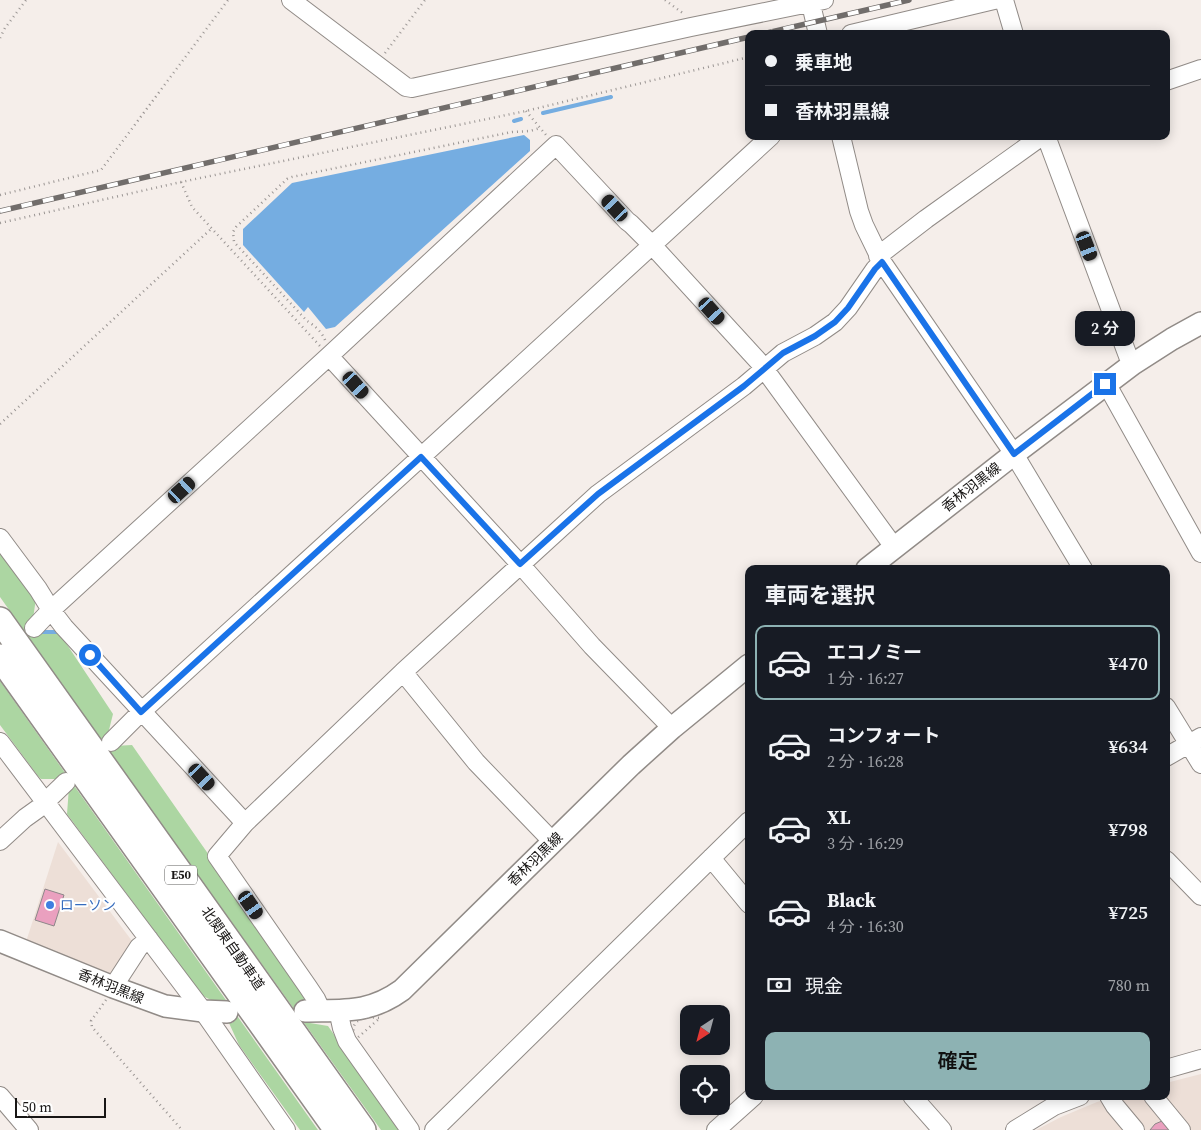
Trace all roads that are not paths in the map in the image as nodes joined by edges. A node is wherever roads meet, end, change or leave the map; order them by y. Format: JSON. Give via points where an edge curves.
{"nodes":[{"id":1,"x":291,"y":0,"type":"edge"},
{"id":2,"x":994,"y":0,"type":"edge"},
{"id":3,"x":1004,"y":0,"type":"edge"},
{"id":4,"x":815,"y":1,"type":"edge"},
{"id":5,"x":818,"y":30,"type":"edge"},
{"id":6,"x":868,"y":30,"type":"edge"},
{"id":7,"x":1013,"y":30,"type":"edge"},
{"id":8,"x":1201,"y":69,"type":"edge"},
{"id":9,"x":1170,"y":80,"type":"edge"},
{"id":10,"x":767,"y":140,"type":"edge"},
{"id":11,"x":842,"y":140,"type":"edge"},
{"id":12,"x":1036,"y":140,"type":"edge"},
{"id":13,"x":1047,"y":140,"type":"edge"},
{"id":14,"x":652,"y":245,"type":"junction"},
{"id":15,"x":880,"y":259,"type":"junction"},
{"id":16,"x":1201,"y":323,"type":"edge"},
{"id":17,"x":329,"y":356,"type":"junction"},
{"id":18,"x":1132,"y":364,"type":"junction"},
{"id":19,"x":764,"y":369,"type":"junction"},
{"id":20,"x":1105,"y":384,"type":"junction"},
{"id":21,"x":1014,"y":454,"type":"junction"},
{"id":22,"x":421,"y":457,"type":"junction"},
{"id":23,"x":0,"y":538,"type":"edge"},
{"id":24,"x":894,"y":547,"type":"junction"},
{"id":25,"x":1201,"y":553,"type":"edge"},
{"id":26,"x":520,"y":564,"type":"junction"},
{"id":27,"x":875,"y":565,"type":"edge"},
{"id":28,"x":1081,"y":565,"type":"edge"},
{"id":29,"x":50,"y":610,"type":"junction"},
{"id":30,"x":0,"y":620,"type":"edge"},
{"id":31,"x":34,"y":628,"type":"dead end"},
{"id":32,"x":0,"y":657,"type":"edge"},
{"id":33,"x":745,"y":668,"type":"edge"},
{"id":34,"x":403,"y":672,"type":"junction"},
{"id":35,"x":141,"y":712,"type":"junction"},
{"id":36,"x":1170,"y":712,"type":"edge"},
{"id":37,"x":672,"y":728,"type":"junction"},
{"id":38,"x":1195,"y":741,"type":"edge"},
{"id":39,"x":0,"y":742,"type":"edge"},
{"id":40,"x":111,"y":742,"type":"dead end"},
{"id":41,"x":1170,"y":754,"type":"edge"},
{"id":42,"x":1201,"y":764,"type":"edge"},
{"id":43,"x":66,"y":782,"type":"dead end"},
{"id":44,"x":44,"y":803,"type":"junction"},
{"id":45,"x":245,"y":824,"type":"junction"},
{"id":46,"x":745,"y":825,"type":"edge"},
{"id":47,"x":0,"y":841,"type":"edge"},
{"id":48,"x":553,"y":842,"type":"junction"},
{"id":49,"x":711,"y":858,"type":"junction"},
{"id":50,"x":1170,"y":864,"type":"edge"},
{"id":51,"x":1201,"y":896,"type":"edge"},
{"id":52,"x":745,"y":899,"type":"edge"},
{"id":53,"x":149,"y":939,"type":"junction"},
{"id":54,"x":0,"y":941,"type":"edge"},
{"id":55,"x":113,"y":987,"type":"junction"},
{"id":56,"x":321,"y":1010,"type":"junction"},
{"id":57,"x":203,"y":1011,"type":"junction"},
{"id":58,"x":227,"y":1012,"type":"dead end"},
{"id":59,"x":1201,"y":1059,"type":"edge"},
{"id":60,"x":1170,"y":1068,"type":"edge"},
{"id":61,"x":0,"y":1096,"type":"edge"},
{"id":62,"x":750,"y":1100,"type":"edge"},
{"id":63,"x":916,"y":1100,"type":"edge"},
{"id":64,"x":1070,"y":1100,"type":"edge"},
{"id":65,"x":1113,"y":1100,"type":"edge"},
{"id":66,"x":1156,"y":1100,"type":"edge"},
{"id":67,"x":28,"y":1130,"type":"edge"},
{"id":68,"x":286,"y":1130,"type":"edge"},
{"id":69,"x":337,"y":1130,"type":"edge"},
{"id":70,"x":362,"y":1130,"type":"edge"},
{"id":71,"x":410,"y":1130,"type":"edge"},
{"id":72,"x":434,"y":1130,"type":"edge"},
{"id":73,"x":716,"y":1130,"type":"edge"},
{"id":74,"x":942,"y":1130,"type":"edge"},
{"id":75,"x":1016,"y":1130,"type":"edge"},
{"id":76,"x":1134,"y":1130,"type":"edge"},
{"id":77,"x":1181,"y":1130,"type":"edge"}],
"edges":[{"from":1,"to":4,"type":"street","via":[[406,87],[412,88]]},
{"from":2,"to":6,"type":"street"},
{"from":3,"to":7,"type":"street"},
{"from":4,"to":5,"type":"street"},
{"from":8,"to":9,"type":"street"},
{"from":10,"to":14,"type":"street"},
{"from":11,"to":15,"type":"street","via":[[859,211]]},
{"from":12,"to":15,"type":"street","via":[[926,219]]},
{"from":13,"to":18,"type":"street"},
{"from":14,"to":17,"type":"street","via":[[556,145]]},
{"from":14,"to":19,"type":"street"},
{"from":14,"to":22,"type":"street"},
{"from":15,"to":19,"type":"street","via":[[851,304],[835,322],[783,353]]},
{"from":15,"to":21,"type":"street"},
{"from":16,"to":18,"type":"main road","name":"香林羽黒線"},
{"from":17,"to":22,"type":"street"},
{"from":17,"to":29,"type":"street"},
{"from":18,"to":20,"type":"main road","name":"香林羽黒線"},
{"from":19,"to":24,"type":"street"},
{"from":19,"to":26,"type":"street","via":[[598,494]]},
{"from":20,"to":21,"type":"main road","name":"香林羽黒線"},
{"from":20,"to":25,"type":"street"},
{"from":21,"to":24,"type":"main road","name":"香林羽黒線"},
{"from":21,"to":28,"type":"street"},
{"from":22,"to":26,"type":"street"},
{"from":22,"to":35,"type":"street"},
{"from":23,"to":29,"type":"street"},
{"from":24,"to":27,"type":"main road","name":"香林羽黒線"},
{"from":26,"to":34,"type":"street"},
{"from":26,"to":37,"type":"street","via":[[592,646]]},
{"from":29,"to":31,"type":"street"},
{"from":29,"to":35,"type":"street"},
{"from":30,"to":70,"type":"highway","name":"北関東自動車道","number":"E50"},
{"from":32,"to":69,"type":"highway","name":"北関東自動車道","number":"E50"},
{"from":33,"to":37,"type":"main road","name":"香林羽黒線"},
{"from":34,"to":45,"type":"street"},
{"from":34,"to":48,"type":"street","via":[[476,762]]},
{"from":35,"to":40,"type":"street"},
{"from":35,"to":45,"type":"street"},
{"from":36,"to":38,"type":"street"},
{"from":37,"to":48,"type":"main road","name":"香林羽黒線"},
{"from":38,"to":41,"type":"street"},
{"from":38,"to":42,"type":"street"},
{"from":39,"to":44,"type":"street"},
{"from":43,"to":44,"type":"street"},
{"from":44,"to":47,"type":"street"},
{"from":44,"to":53,"type":"street"},
{"from":45,"to":56,"type":"street","via":[[217,856]]},
{"from":46,"to":49,"type":"street"},
{"from":48,"to":56,"type":"main road","name":"香林羽黒線","via":[[402,990],[375,1005]]},
{"from":49,"to":52,"type":"street"},
{"from":49,"to":72,"type":"street"},
{"from":50,"to":51,"type":"street"},
{"from":53,"to":55,"type":"street","via":[[139,947]]},
{"from":53,"to":57,"type":"street"},
{"from":54,"to":55,"type":"main road","name":"香林羽黒線"},
{"from":55,"to":57,"type":"main road","name":"香林羽黒線","via":[[165,1006]]},
{"from":56,"to":71,"type":"street","via":[[342,1028],[347,1041]]},
{"from":57,"to":58,"type":"main road","name":"香林羽黒線"},
{"from":57,"to":68,"type":"street"},
{"from":59,"to":60,"type":"street"},
{"from":61,"to":67,"type":"street"},
{"from":62,"to":73,"type":"street"},
{"from":63,"to":74,"type":"street"},
{"from":64,"to":75,"type":"street"},
{"from":65,"to":76,"type":"street"},
{"from":66,"to":77,"type":"street"}]}
